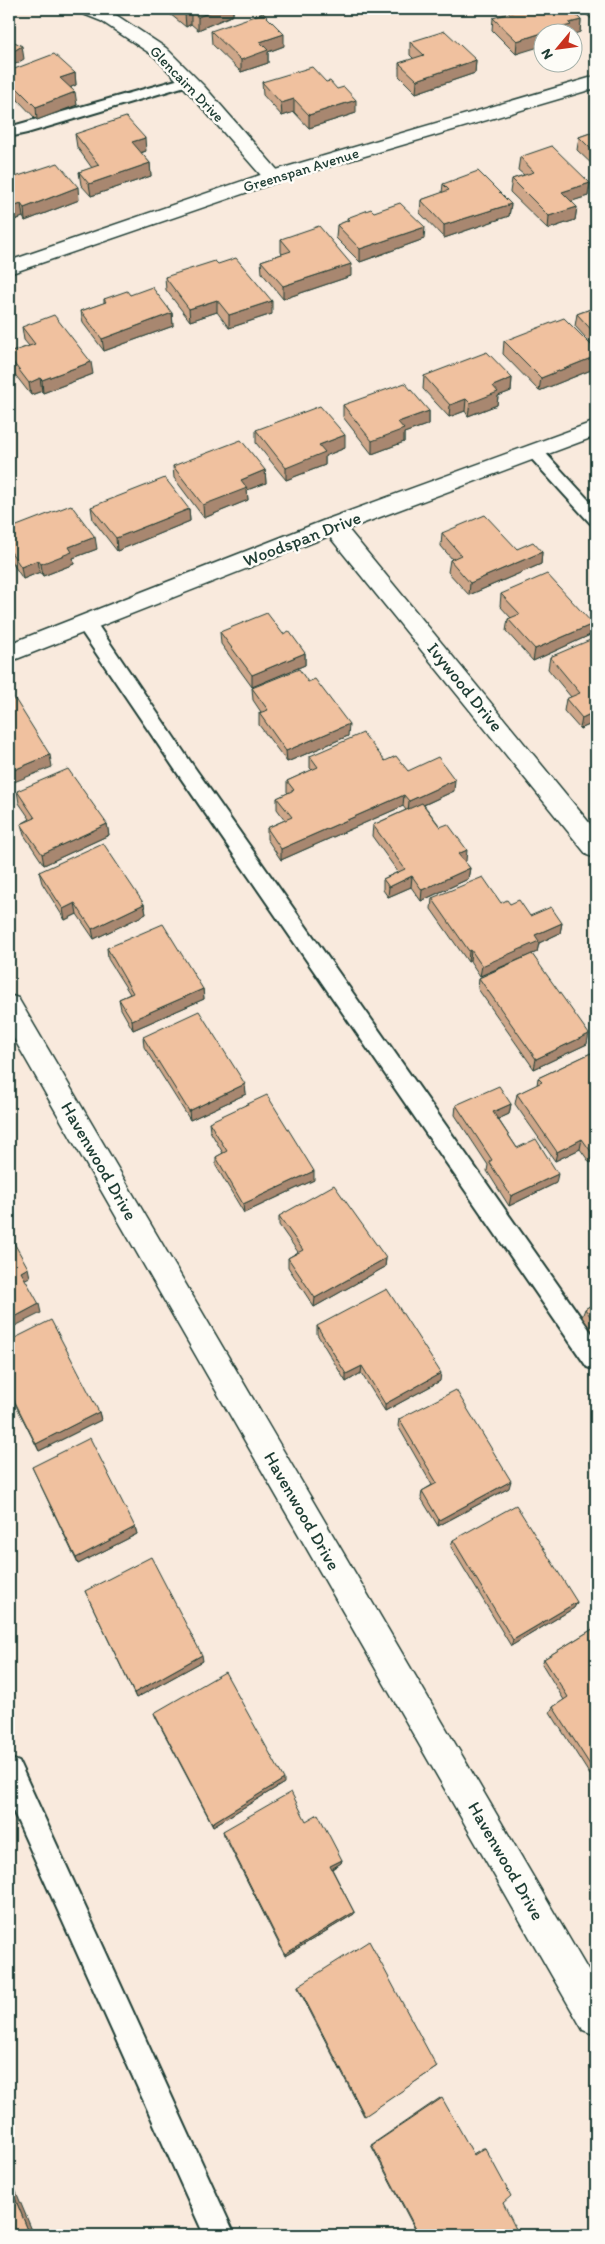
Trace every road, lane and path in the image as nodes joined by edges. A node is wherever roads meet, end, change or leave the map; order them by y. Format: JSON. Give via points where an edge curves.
{"nodes":[{"id":1,"x":87,"y":9,"type":"edge"},
{"id":2,"x":188,"y":81,"type":"junction"},
{"id":3,"x":596,"y":82,"type":"edge"},
{"id":4,"x":9,"y":132,"type":"edge"},
{"id":5,"x":273,"y":177,"type":"junction"},
{"id":6,"x":9,"y":268,"type":"edge"},
{"id":7,"x":596,"y":428,"type":"edge"},
{"id":8,"x":534,"y":451,"type":"junction"},
{"id":9,"x":596,"y":519,"type":"edge"},
{"id":10,"x":333,"y":526,"type":"junction"},
{"id":11,"x":86,"y":623,"type":"junction"},
{"id":12,"x":9,"y":653,"type":"edge"},
{"id":13,"x":596,"y":848,"type":"edge"},
{"id":14,"x":9,"y":1006,"type":"edge"},
{"id":15,"x":596,"y":1358,"type":"edge"},
{"id":16,"x":9,"y":1772,"type":"edge"},
{"id":17,"x":596,"y":2017,"type":"edge"},
{"id":18,"x":220,"y":2235,"type":"edge"}],
"edges":[{"from":1,"to":2,"type":"street","name":"Glencairn Drive","via":[[107,17],[160,52]]},
{"from":2,"to":4,"type":"lane"},
{"from":2,"to":5,"type":"street","name":"Glencairn Drive"},
{"from":3,"to":5,"type":"street","name":"Greenspan Avenue"},
{"from":5,"to":6,"type":"street","name":"Greenspan Avenue"},
{"from":7,"to":8,"type":"street","name":"Woodspan Drive"},
{"from":8,"to":9,"type":"lane"},
{"from":8,"to":10,"type":"street","name":"Woodspan Drive"},
{"from":10,"to":11,"type":"street","name":"Woodspan Drive"},
{"from":10,"to":13,"type":"street","name":"Ivywood Drive"},
{"from":11,"to":12,"type":"street","name":"Woodspan Drive"},
{"from":11,"to":15,"type":"lane"},
{"from":14,"to":17,"type":"street","name":"Havenwood Drive"},
{"from":16,"to":18,"type":"lane"}]}
